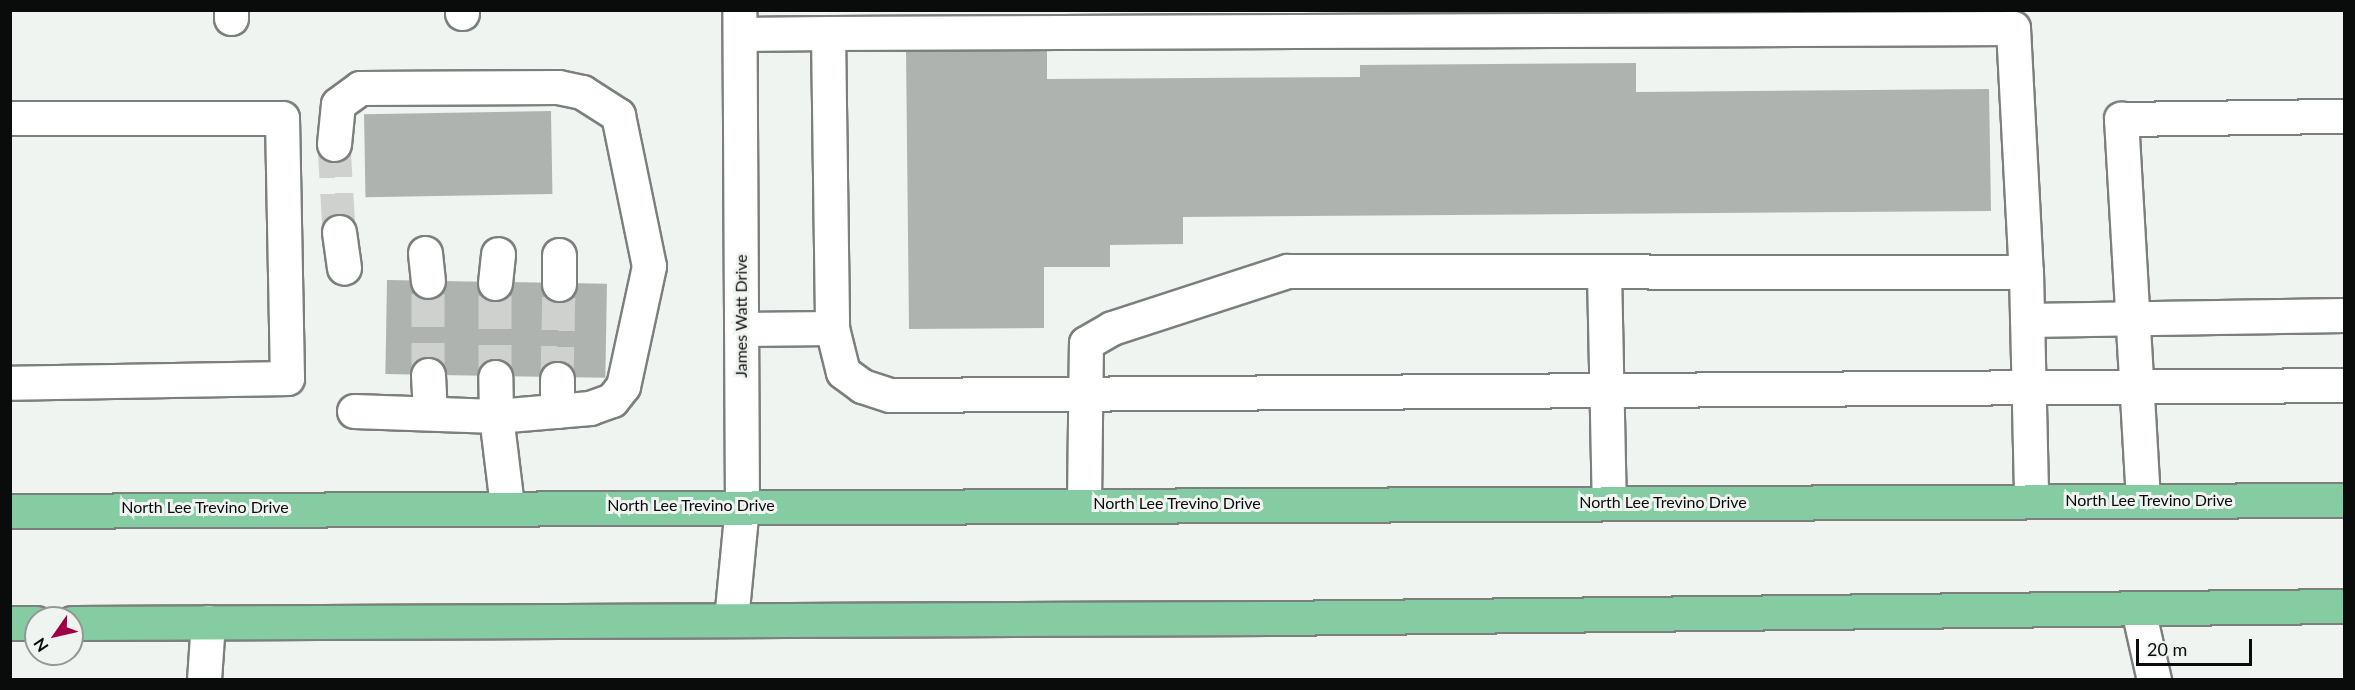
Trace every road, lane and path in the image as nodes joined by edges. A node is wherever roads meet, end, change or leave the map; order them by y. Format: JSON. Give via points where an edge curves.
{"nodes":[{"id":1,"x":739,"y":22,"type":"edge"},
{"id":2,"x":828,"y":33,"type":"junction"},
{"id":3,"x":2344,"y":116,"type":"edge"},
{"id":4,"x":10,"y":118,"type":"edge"},
{"id":5,"x":334,"y":144,"type":"tunnel mouth"},
{"id":6,"x":339,"y":232,"type":"tunnel mouth"},
{"id":7,"x":344,"y":268,"type":"dead end"},
{"id":8,"x":1604,"y":272,"type":"junction"},
{"id":9,"x":2026,"y":272,"type":"junction"},
{"id":10,"x":2344,"y":315,"type":"edge"},
{"id":11,"x":2132,"y":318,"type":"junction"},
{"id":12,"x":2027,"y":320,"type":"junction"},
{"id":13,"x":832,"y":328,"type":"junction"},
{"id":14,"x":741,"y":329,"type":"junction"},
{"id":15,"x":428,"y":375,"type":"tunnel mouth"},
{"id":16,"x":495,"y":377,"type":"tunnel mouth"},
{"id":17,"x":557,"y":379,"type":"tunnel mouth"},
{"id":18,"x":10,"y":383,"type":"edge"},
{"id":19,"x":2344,"y":385,"type":"edge"},
{"id":20,"x":2136,"y":387,"type":"junction"},
{"id":21,"x":2029,"y":390,"type":"junction"},
{"id":22,"x":1082,"y":392,"type":"junction"},
{"id":23,"x":1606,"y":392,"type":"junction"},
{"id":24,"x":354,"y":411,"type":"dead end"},
{"id":25,"x":557,"y":411,"type":"junction"},
{"id":26,"x":429,"y":413,"type":"junction"},
{"id":27,"x":496,"y":416,"type":"junction"},
{"id":28,"x":2143,"y":500,"type":"junction"},
{"id":29,"x":2344,"y":500,"type":"edge"},
{"id":30,"x":2031,"y":501,"type":"junction"},
{"id":31,"x":1609,"y":502,"type":"junction"},
{"id":32,"x":1083,"y":503,"type":"junction"},
{"id":33,"x":742,"y":505,"type":"junction"},
{"id":34,"x":507,"y":506,"type":"junction"},
{"id":35,"x":10,"y":511,"type":"edge"},
{"id":36,"x":2344,"y":606,"type":"edge"},
{"id":37,"x":2138,"y":609,"type":"junction"},
{"id":38,"x":731,"y":620,"type":"junction"},
{"id":39,"x":208,"y":622,"type":"junction"},
{"id":40,"x":84,"y":623,"type":"edge"},
{"id":41,"x":204,"y":680,"type":"edge"},
{"id":42,"x":2154,"y":680,"type":"edge"}],
"edges":[{"from":1,"to":2,"type":"street"},
{"from":1,"to":14,"type":"street","name":"James Watt Drive"},
{"from":2,"to":9,"type":"street","via":[[2013,28]]},
{"from":2,"to":13,"type":"street"},
{"from":3,"to":11,"type":"street","via":[[2121,119]]},
{"from":4,"to":18,"type":"street","via":[[282,118],[287,378]]},
{"from":5,"to":25,"type":"street","via":[[338,104],[360,88],[558,87],[582,92],[618,115],[650,266],[623,386],[612,400]]},
{"from":6,"to":7,"type":"street"},
{"from":8,"to":9,"type":"street"},
{"from":8,"to":22,"type":"street","via":[[1287,271],[1112,328],[1086,343]]},
{"from":8,"to":23,"type":"street"},
{"from":9,"to":12,"type":"street"},
{"from":10,"to":11,"type":"street"},
{"from":11,"to":12,"type":"street"},
{"from":11,"to":20,"type":"street"},
{"from":12,"to":21,"type":"street"},
{"from":13,"to":14,"type":"street"},
{"from":13,"to":22,"type":"street","via":[[843,372],[862,386],[890,395]]},
{"from":14,"to":33,"type":"street","name":"James Watt Drive"},
{"from":15,"to":26,"type":"street"},
{"from":16,"to":27,"type":"street"},
{"from":17,"to":25,"type":"street"},
{"from":19,"to":20,"type":"street"},
{"from":20,"to":21,"type":"street"},
{"from":20,"to":28,"type":"street"},
{"from":21,"to":23,"type":"street"},
{"from":21,"to":30,"type":"street"},
{"from":22,"to":23,"type":"street"},
{"from":22,"to":32,"type":"street"},
{"from":23,"to":31,"type":"street"},
{"from":24,"to":26,"type":"street"},
{"from":25,"to":27,"type":"street"},
{"from":26,"to":27,"type":"street"},
{"from":27,"to":34,"type":"street"},
{"from":28,"to":29,"type":"main road","name":"North Lee Trevino Drive"},
{"from":28,"to":30,"type":"main road","name":"North Lee Trevino Drive"},
{"from":30,"to":31,"type":"main road","name":"North Lee Trevino Drive"},
{"from":31,"to":32,"type":"main road","name":"North Lee Trevino Drive"},
{"from":32,"to":33,"type":"main road","name":"North Lee Trevino Drive"},
{"from":33,"to":34,"type":"main road","name":"North Lee Trevino Drive"},
{"from":33,"to":38,"type":"street","name":"James Watt Drive"},
{"from":34,"to":35,"type":"main road","name":"North Lee Trevino Drive"},
{"from":36,"to":37,"type":"main road"},
{"from":37,"to":38,"type":"main road"},
{"from":37,"to":42,"type":"street"},
{"from":38,"to":39,"type":"main road"},
{"from":39,"to":40,"type":"main road"},
{"from":39,"to":41,"type":"street"}]}
